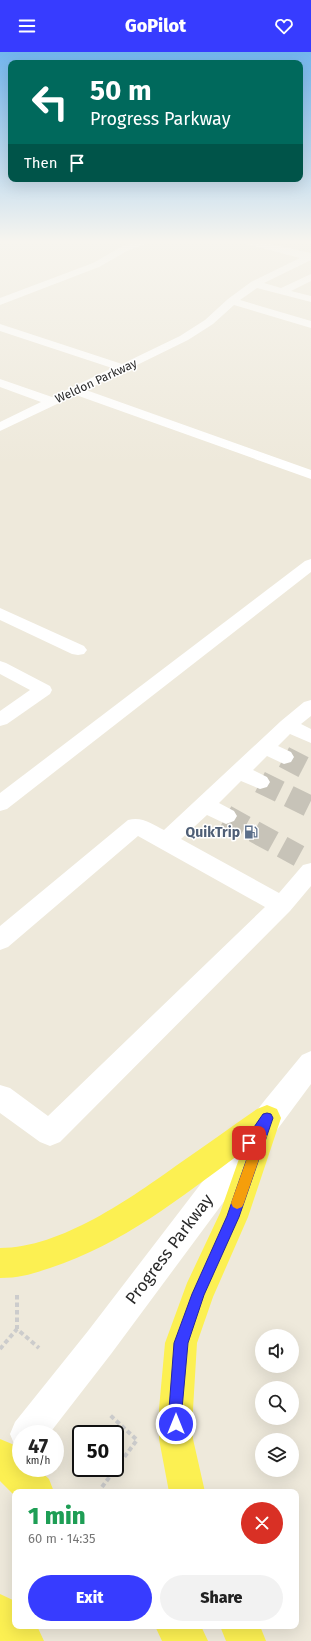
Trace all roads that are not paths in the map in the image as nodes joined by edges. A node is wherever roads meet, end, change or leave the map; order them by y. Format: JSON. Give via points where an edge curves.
{"nodes":[{"id":1,"x":216,"y":315,"type":"edge"},
{"id":2,"x":281,"y":315,"type":"edge"},
{"id":3,"x":311,"y":324,"type":"edge"},
{"id":4,"x":0,"y":328,"type":"edge"},
{"id":5,"x":123,"y":368,"type":"junction"},
{"id":6,"x":0,"y":383,"type":"edge"},
{"id":7,"x":77,"y":390,"type":"junction"},
{"id":8,"x":53,"y":402,"type":"junction"},
{"id":9,"x":0,"y":427,"type":"edge"},
{"id":10,"x":311,"y":475,"type":"edge"},
{"id":11,"x":311,"y":564,"type":"edge"},
{"id":12,"x":0,"y":613,"type":"edge"},
{"id":13,"x":78,"y":650,"type":"dead end"},
{"id":14,"x":0,"y":667,"type":"edge"},
{"id":15,"x":311,"y":706,"type":"edge"},
{"id":16,"x":0,"y":720,"type":"edge"},
{"id":17,"x":288,"y":725,"type":"junction"},
{"id":18,"x":311,"y":737,"type":"edge"},
{"id":19,"x":239,"y":772,"type":"junction"},
{"id":20,"x":260,"y":782,"type":"tunnel mouth"},
{"id":21,"x":0,"y":804,"type":"edge"},
{"id":22,"x":205,"y":804,"type":"junction"},
{"id":23,"x":226,"y":816,"type":"tunnel mouth"},
{"id":24,"x":166,"y":841,"type":"junction"},
{"id":25,"x":307,"y":863,"type":"edge"},
{"id":26,"x":282,"y":905,"type":"junction"},
{"id":27,"x":0,"y":940,"type":"edge"},
{"id":28,"x":311,"y":1063,"type":"edge"},
{"id":29,"x":0,"y":1097,"type":"edge"},
{"id":30,"x":267,"y":1118,"type":"junction"},
{"id":31,"x":0,"y":1264,"type":"edge"},
{"id":32,"x":34,"y":1425,"type":"edge"},
{"id":33,"x":6,"y":1456,"type":"edge"},
{"id":34,"x":34,"y":1489,"type":"edge"},
{"id":35,"x":186,"y":1489,"type":"edge"},
{"id":36,"x":0,"y":1613,"type":"edge"},
{"id":37,"x":12,"y":1626,"type":"edge"},
{"id":38,"x":14,"y":1629,"type":"edge"},
{"id":39,"x":177,"y":1629,"type":"edge"},
{"id":40,"x":241,"y":1629,"type":"edge"},
{"id":41,"x":25,"y":1641,"type":"edge"},
{"id":42,"x":189,"y":1641,"type":"edge"},
{"id":43,"x":247,"y":1641,"type":"edge"}],
"edges":[{"from":1,"to":5,"type":"street","name":"Weldon Parkway","via":[[184,338]]},
{"from":2,"to":3,"type":"street"},
{"from":4,"to":5,"type":"street"},
{"from":5,"to":7,"type":"street","name":"Weldon Parkway"},
{"from":6,"to":8,"type":"street"},
{"from":7,"to":8,"type":"street","name":"Weldon Parkway"},
{"from":7,"to":10,"type":"street"},
{"from":8,"to":9,"type":"street","name":"Weldon Parkway"},
{"from":11,"to":21,"type":"street"},
{"from":12,"to":13,"type":"street"},
{"from":14,"to":16,"type":"street","via":[[43,690]]},
{"from":15,"to":17,"type":"street"},
{"from":17,"to":18,"type":"street"},
{"from":17,"to":19,"type":"street","via":[[274,752]]},
{"from":19,"to":20,"type":"street"},
{"from":19,"to":22,"type":"street"},
{"from":22,"to":23,"type":"street"},
{"from":22,"to":24,"type":"street"},
{"from":24,"to":26,"type":"street"},
{"from":24,"to":27,"type":"street","via":[[136,825]]},
{"from":25,"to":26,"type":"street"},
{"from":26,"to":29,"type":"street","via":[[50,1133]]},
{"from":28,"to":30,"type":"street","name":"Progress Parkway"},
{"from":30,"to":31,"type":"main road","via":[[140,1209],[76,1244],[17,1264]]},
{"from":30,"to":32,"type":"street","name":"Progress Parkway"},
{"from":30,"to":35,"type":"main road","via":[[233,1217],[198,1294],[181,1343],[176,1439]]},
{"from":33,"to":34,"type":"main road"},
{"from":36,"to":37,"type":"main road"},
{"from":38,"to":41,"type":"main road"},
{"from":39,"to":42,"type":"main road"},
{"from":40,"to":43,"type":"main road"}]}
